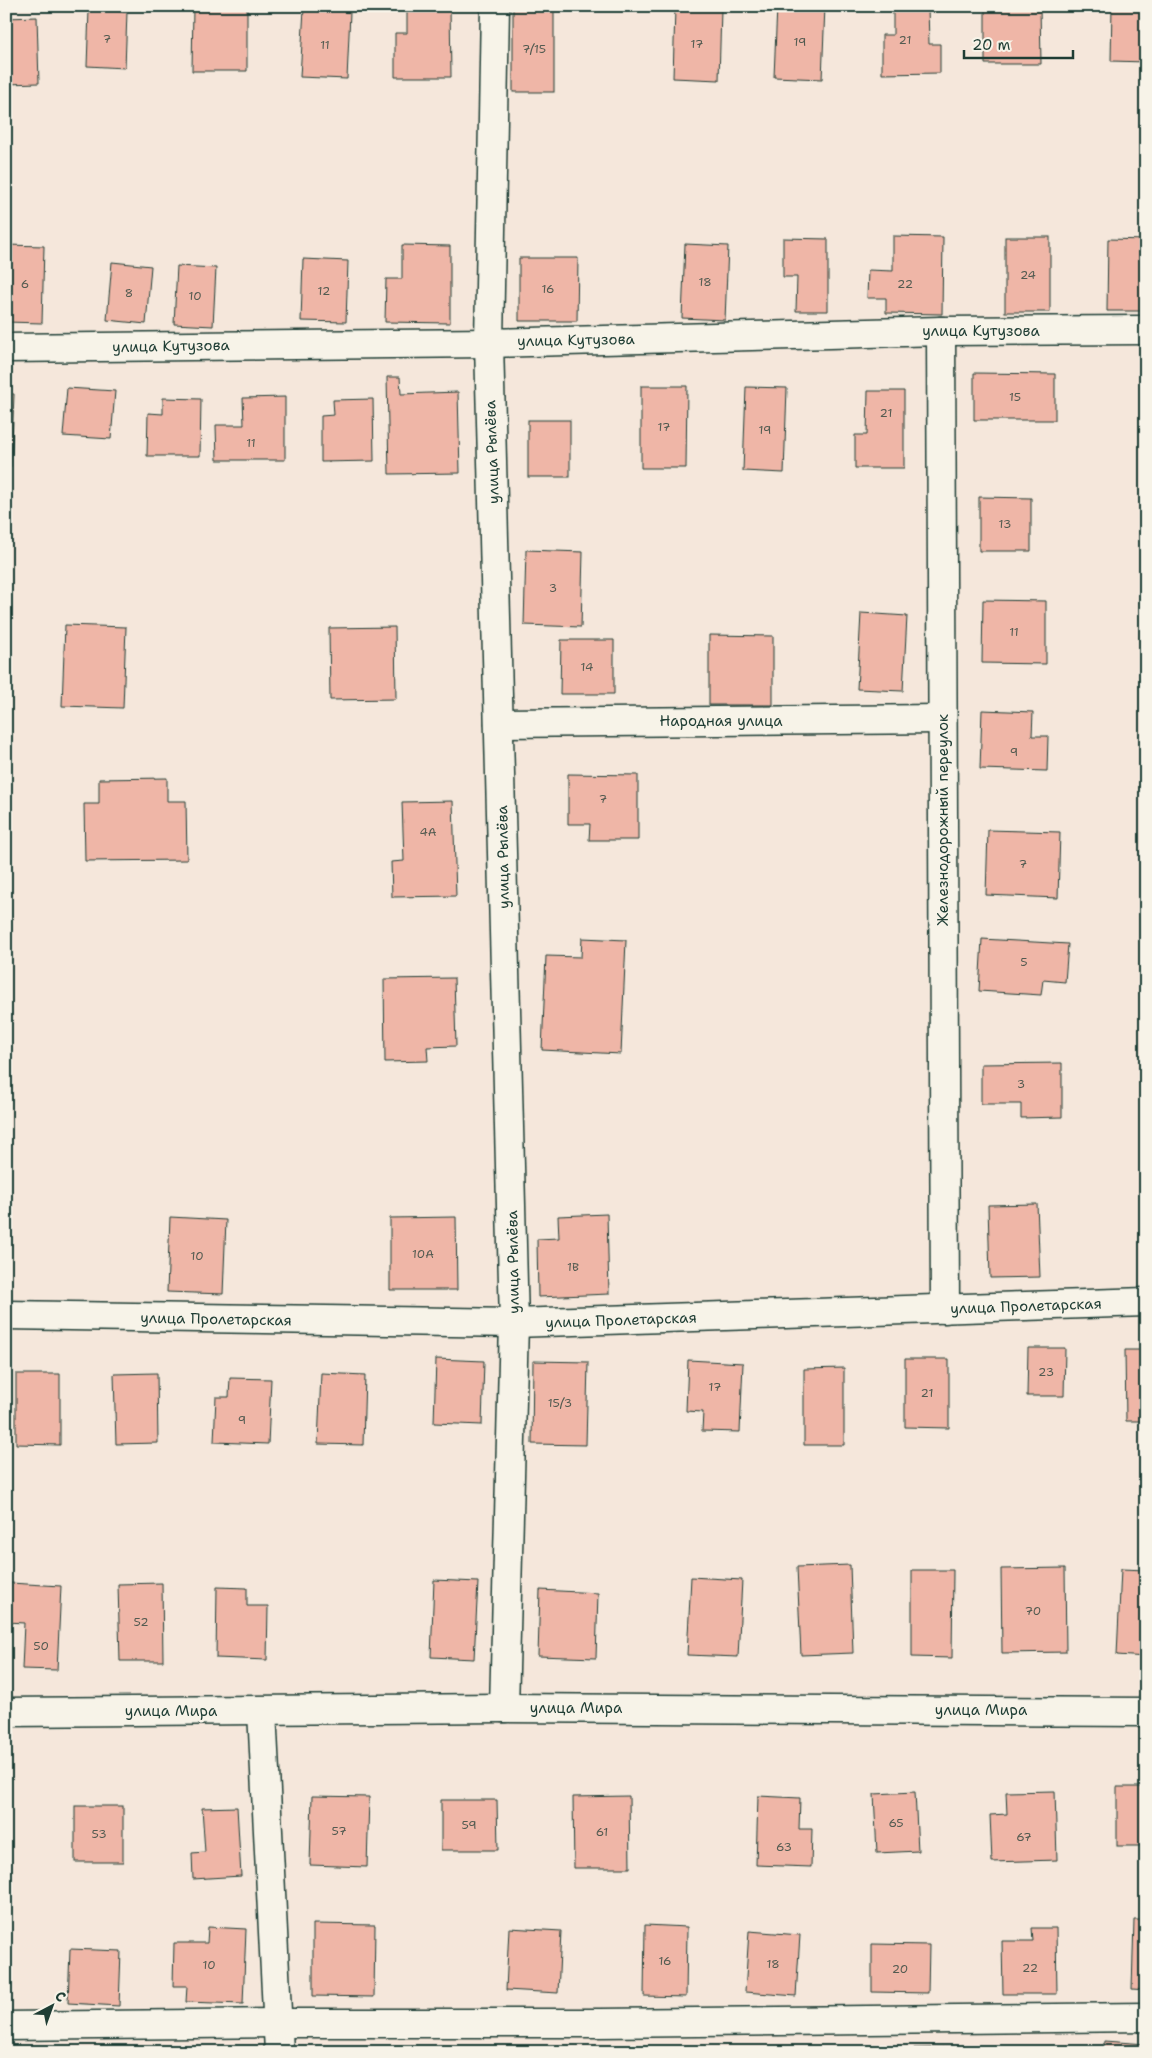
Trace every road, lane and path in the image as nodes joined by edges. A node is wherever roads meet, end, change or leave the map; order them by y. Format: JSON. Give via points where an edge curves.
{"nodes":[{"id":1,"x":495,"y":6,"type":"edge"},
{"id":2,"x":1146,"y":330,"type":"edge"},
{"id":3,"x":941,"y":331,"type":"junction"},
{"id":4,"x":488,"y":342,"type":"junction"},
{"id":5,"x":6,"y":348,"type":"edge"},
{"id":6,"x":942,"y":720,"type":"junction"},
{"id":7,"x":499,"y":723,"type":"junction"},
{"id":8,"x":1146,"y":1302,"type":"edge"},
{"id":9,"x":945,"y":1309,"type":"junction"},
{"id":10,"x":6,"y":1316,"type":"edge"},
{"id":11,"x":514,"y":1324,"type":"junction"},
{"id":12,"x":504,"y":1708,"type":"junction"},
{"id":13,"x":262,"y":1711,"type":"junction"},
{"id":14,"x":6,"y":1712,"type":"edge"},
{"id":15,"x":1146,"y":1712,"type":"edge"},
{"id":16,"x":1146,"y":2017,"type":"edge"},
{"id":17,"x":279,"y":2023,"type":"junction"},
{"id":18,"x":6,"y":2026,"type":"edge"},
{"id":19,"x":279,"y":2052,"type":"edge"}],
"edges":[{"from":1,"to":4,"type":"street","name":"улица Рылёва"},
{"from":2,"to":3,"type":"street","name":"улица Кутузова"},
{"from":3,"to":4,"type":"street","name":"улица Кутузова"},
{"from":3,"to":6,"type":"street","name":"Железнодорожный переулок"},
{"from":4,"to":5,"type":"street","name":"улица Кутузова"},
{"from":4,"to":7,"type":"street","name":"улица Рылёва"},
{"from":6,"to":7,"type":"street","name":"Народная улица"},
{"from":6,"to":9,"type":"street","name":"Железнодорожный переулок"},
{"from":7,"to":11,"type":"street","name":"улица Рылёва"},
{"from":8,"to":9,"type":"street","name":"улица Пролетарская"},
{"from":9,"to":11,"type":"street","name":"улица Пролетарская"},
{"from":10,"to":11,"type":"street","name":"улица Пролетарская"},
{"from":11,"to":12,"type":"street","name":"улица Рылёва"},
{"from":12,"to":13,"type":"street","name":"улица Мира"},
{"from":12,"to":15,"type":"street","name":"улица Мира"},
{"from":13,"to":14,"type":"street","name":"улица Мира"},
{"from":13,"to":17,"type":"street"},
{"from":16,"to":17,"type":"street"},
{"from":17,"to":18,"type":"street"},
{"from":17,"to":19,"type":"street"}]}
